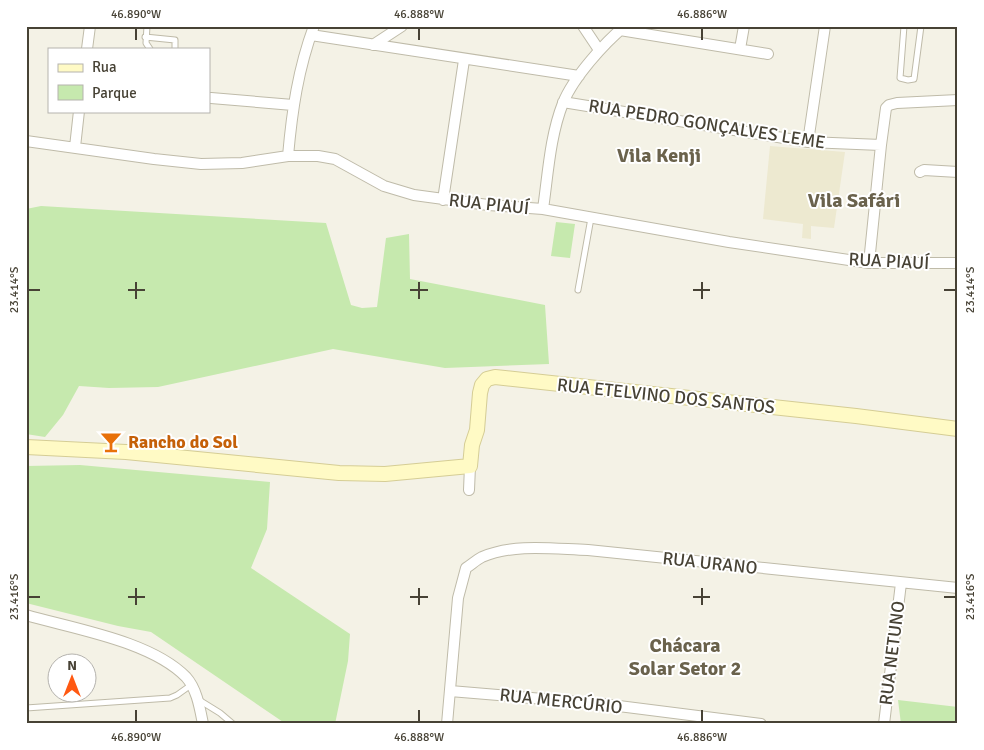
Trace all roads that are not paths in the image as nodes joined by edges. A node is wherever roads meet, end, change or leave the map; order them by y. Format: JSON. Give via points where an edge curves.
{"nodes":[{"id":1,"x":90,"y":26,"type":"edge"},
{"id":2,"x":148,"y":26,"type":"edge"},
{"id":3,"x":402,"y":26,"type":"edge"},
{"id":4,"x":583,"y":26,"type":"edge"},
{"id":5,"x":744,"y":26,"type":"edge"},
{"id":6,"x":825,"y":26,"type":"edge"},
{"id":7,"x":904,"y":26,"type":"edge"},
{"id":8,"x":921,"y":26,"type":"edge"},
{"id":9,"x":623,"y":28,"type":"edge"},
{"id":10,"x":312,"y":31,"type":"edge"},
{"id":11,"x":145,"y":37,"type":"junction"},
{"id":12,"x":372,"y":45,"type":"junction"},
{"id":13,"x":87,"y":48,"type":"edge"},
{"id":14,"x":149,"y":48,"type":"edge"},
{"id":15,"x":175,"y":48,"type":"edge"},
{"id":16,"x":740,"y":49,"type":"junction"},
{"id":17,"x":599,"y":50,"type":"junction"},
{"id":18,"x":768,"y":54,"type":"dead end"},
{"id":19,"x":464,"y":60,"type":"junction"},
{"id":20,"x":579,"y":76,"type":"junction"},
{"id":21,"x":211,"y":98,"type":"dead end"},
{"id":22,"x":958,"y":100,"type":"edge"},
{"id":23,"x":563,"y":102,"type":"junction"},
{"id":24,"x":293,"y":104,"type":"junction"},
{"id":25,"x":79,"y":112,"type":"edge"},
{"id":26,"x":26,"y":141,"type":"edge"},
{"id":27,"x":808,"y":142,"type":"junction"},
{"id":28,"x":881,"y":145,"type":"junction"},
{"id":29,"x":75,"y":147,"type":"junction"},
{"id":30,"x":288,"y":156,"type":"junction"},
{"id":31,"x":920,"y":172,"type":"dead end"},
{"id":32,"x":958,"y":172,"type":"edge"},
{"id":33,"x":443,"y":200,"type":"junction"},
{"id":34,"x":543,"y":209,"type":"junction"},
{"id":35,"x":591,"y":218,"type":"junction"},
{"id":36,"x":869,"y":263,"type":"junction"},
{"id":37,"x":958,"y":263,"type":"edge"},
{"id":38,"x":578,"y":290,"type":"dead end"},
{"id":39,"x":958,"y":429,"type":"edge"},
{"id":40,"x":26,"y":447,"type":"edge"},
{"id":41,"x":470,"y":466,"type":"junction"},
{"id":42,"x":469,"y":490,"type":"dead end"},
{"id":43,"x":901,"y":583,"type":"junction"},
{"id":44,"x":958,"y":588,"type":"edge"},
{"id":45,"x":26,"y":615,"type":"edge"},
{"id":46,"x":190,"y":685,"type":"junction"},
{"id":47,"x":450,"y":691,"type":"junction"},
{"id":48,"x":197,"y":699,"type":"junction"},
{"id":49,"x":26,"y":708,"type":"edge"},
{"id":50,"x":203,"y":724,"type":"edge"},
{"id":51,"x":233,"y":724,"type":"edge"},
{"id":52,"x":447,"y":724,"type":"edge"},
{"id":53,"x":761,"y":724,"type":"edge"},
{"id":54,"x":884,"y":724,"type":"edge"}],
"edges":[{"from":1,"to":13,"type":"street"},
{"from":2,"to":11,"type":"lane"},
{"from":3,"to":12,"type":"street"},
{"from":4,"to":17,"type":"street"},
{"from":5,"to":16,"type":"street"},
{"from":6,"to":27,"type":"street"},
{"from":7,"to":8,"type":"lane","via":[[900,78],[908,80],[914,79]]},
{"from":9,"to":16,"type":"street"},
{"from":9,"to":17,"type":"street"},
{"from":10,"to":12,"type":"street"},
{"from":10,"to":24,"type":"street"},
{"from":11,"to":14,"type":"lane"},
{"from":11,"to":15,"type":"lane","via":[[175,40]]},
{"from":12,"to":19,"type":"street"},
{"from":16,"to":18,"type":"street"},
{"from":17,"to":20,"type":"street"},
{"from":19,"to":20,"type":"street"},
{"from":19,"to":33,"type":"street"},
{"from":20,"to":23,"type":"street"},
{"from":21,"to":24,"type":"street"},
{"from":22,"to":28,"type":"street","via":[[889,105],[885,112]]},
{"from":23,"to":27,"type":"street","name":"RUA PEDRO GONÇALVES LEME"},
{"from":23,"to":34,"type":"street"},
{"from":24,"to":30,"type":"street"},
{"from":25,"to":29,"type":"street"},
{"from":26,"to":29,"type":"street","name":"RUA PIAUÍ"},
{"from":27,"to":28,"type":"street","name":"RUA PEDRO GONÇALVES LEME"},
{"from":28,"to":36,"type":"street"},
{"from":29,"to":30,"type":"street","name":"RUA PIAUÍ","via":[[201,164],[242,163]]},
{"from":30,"to":33,"type":"street","name":"RUA PIAUÍ","via":[[335,159],[384,186]]},
{"from":31,"to":32,"type":"street"},
{"from":33,"to":34,"type":"street","name":"RUA PIAUÍ"},
{"from":34,"to":35,"type":"street","name":"RUA PIAUÍ"},
{"from":35,"to":36,"type":"street","name":"RUA PIAUÍ"},
{"from":35,"to":38,"type":"lane"},
{"from":36,"to":37,"type":"street","name":"RUA PIAUÍ"},
{"from":39,"to":41,"type":"street","name":"RUA ETELVINO DOS SANTOS","via":[[495,377],[482,385]]},
{"from":40,"to":41,"type":"street","via":[[126,452],[339,474],[385,474]]},
{"from":41,"to":42,"type":"street","name":"RUA ETELVINO DOS SANTOS"},
{"from":43,"to":44,"type":"street","name":"RUA URANO"},
{"from":43,"to":47,"type":"street","name":"RUA URANO","via":[[588,550],[533,548],[502,552],[482,558],[466,568],[458,598]]},
{"from":43,"to":54,"type":"street","name":"RUA NETUNO"},
{"from":45,"to":46,"type":"street","via":[[150,652],[170,664]]},
{"from":46,"to":48,"type":"street"},
{"from":46,"to":49,"type":"lane","via":[[170,698]]},
{"from":47,"to":52,"type":"street"},
{"from":47,"to":53,"type":"street","name":"RUA MERCÚRIO","via":[[602,704]]},
{"from":48,"to":50,"type":"street"},
{"from":48,"to":51,"type":"lane"}]}
